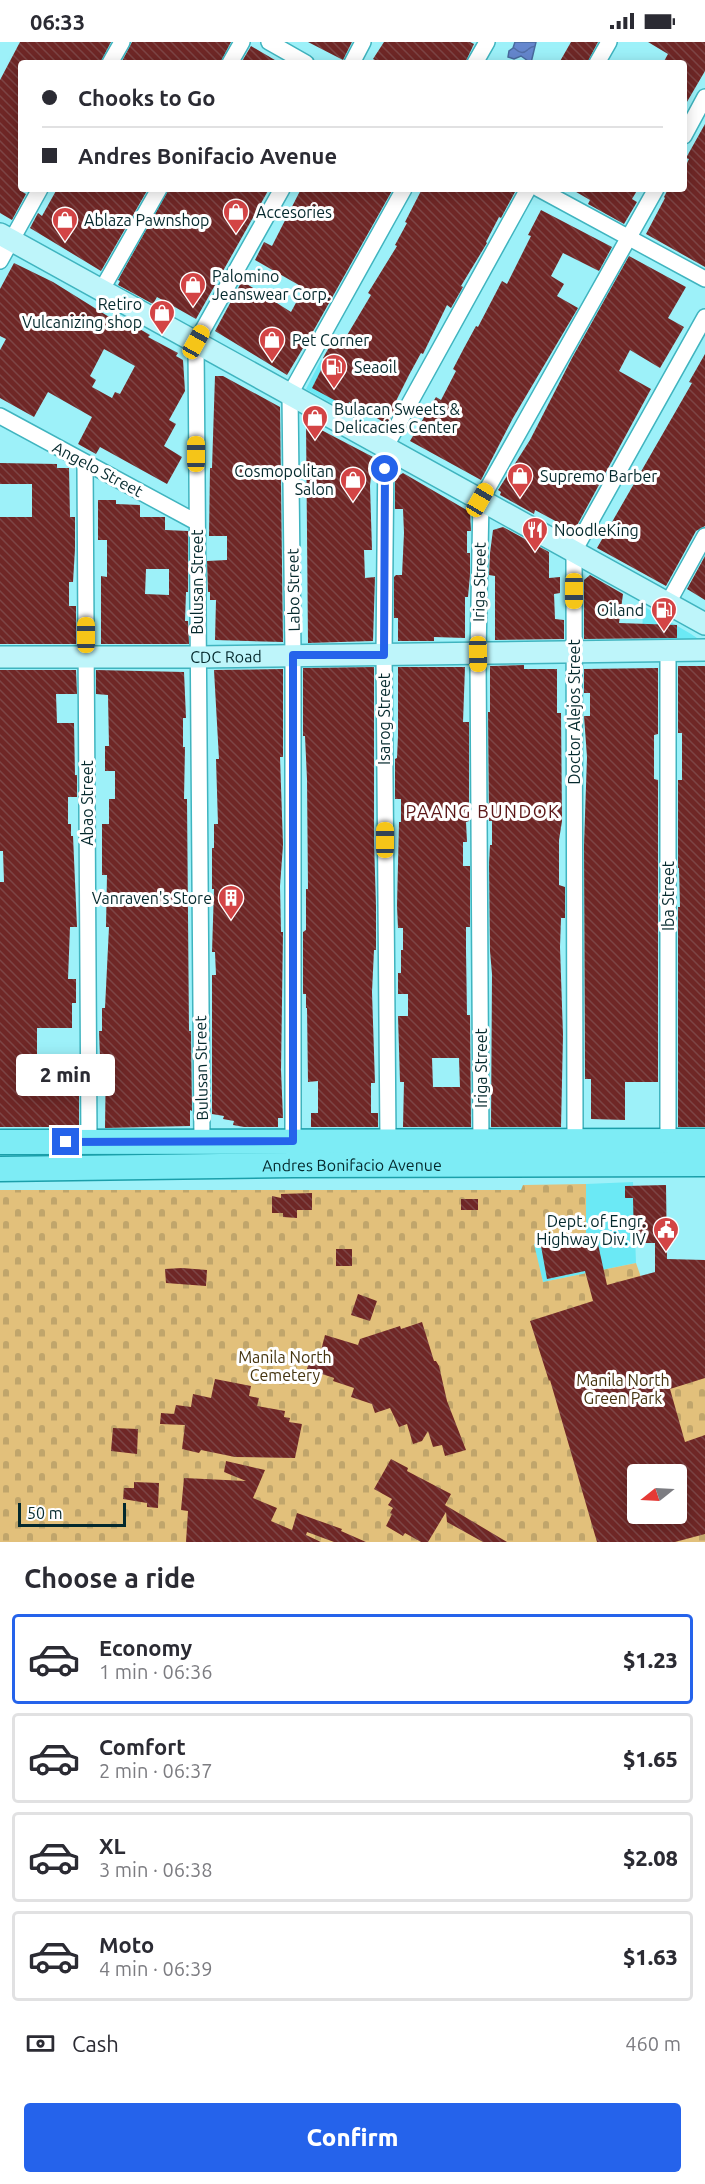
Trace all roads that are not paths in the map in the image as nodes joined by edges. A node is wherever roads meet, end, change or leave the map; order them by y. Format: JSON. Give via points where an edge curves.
{"nodes":[{"id":1,"x":122,"y":42,"type":"edge"},
{"id":2,"x":242,"y":42,"type":"edge"},
{"id":3,"x":270,"y":42,"type":"edge"},
{"id":4,"x":363,"y":42,"type":"edge"},
{"id":5,"x":487,"y":42,"type":"edge"},
{"id":6,"x":609,"y":42,"type":"edge"},
{"id":7,"x":112,"y":60,"type":"edge"},
{"id":8,"x":232,"y":60,"type":"edge"},
{"id":9,"x":301,"y":60,"type":"edge"},
{"id":10,"x":354,"y":60,"type":"edge"},
{"id":11,"x":477,"y":60,"type":"edge"},
{"id":12,"x":599,"y":60,"type":"edge"},
{"id":13,"x":705,"y":96,"type":"edge"},
{"id":14,"x":687,"y":130,"type":"edge"},
{"id":15,"x":38,"y":192,"type":"edge"},
{"id":16,"x":157,"y":192,"type":"edge"},
{"id":17,"x":280,"y":192,"type":"edge"},
{"id":18,"x":402,"y":192,"type":"edge"},
{"id":19,"x":526,"y":192,"type":"edge"},
{"id":20,"x":545,"y":192,"type":"edge"},
{"id":21,"x":654,"y":192,"type":"edge"},
{"id":22,"x":6,"y":237,"type":"edge"},
{"id":23,"x":629,"y":238,"type":"junction"},
{"id":24,"x":0,"y":261,"type":"edge"},
{"id":25,"x":705,"y":279,"type":"edge"},
{"id":26,"x":102,"y":289,"type":"junction"},
{"id":27,"x":705,"y":317,"type":"edge"},
{"id":28,"x":196,"y":342,"type":"junction"},
{"id":29,"x":290,"y":394,"type":"junction"},
{"id":30,"x":0,"y":416,"type":"edge"},
{"id":31,"x":386,"y":446,"type":"junction"},
{"id":32,"x":85,"y":463,"type":"junction"},
{"id":33,"x":480,"y":500,"type":"junction"},
{"id":34,"x":196,"y":522,"type":"junction"},
{"id":35,"x":705,"y":536,"type":"edge"},
{"id":36,"x":574,"y":551,"type":"junction"},
{"id":37,"x":668,"y":603,"type":"junction"},
{"id":38,"x":705,"y":624,"type":"edge"},
{"id":39,"x":705,"y":650,"type":"edge"},
{"id":40,"x":574,"y":651,"type":"junction"},
{"id":41,"x":668,"y":651,"type":"junction"},
{"id":42,"x":478,"y":654,"type":"junction"},
{"id":43,"x":293,"y":655,"type":"junction"},
{"id":44,"x":384,"y":655,"type":"junction"},
{"id":45,"x":0,"y":657,"type":"edge"},
{"id":46,"x":87,"y":657,"type":"junction"},
{"id":47,"x":197,"y":657,"type":"junction"},
{"id":48,"x":202,"y":1141,"type":"junction"},
{"id":49,"x":388,"y":1141,"type":"junction"},
{"id":50,"x":668,"y":1141,"type":"junction"},
{"id":51,"x":705,"y":1141,"type":"edge"},
{"id":52,"x":0,"y":1142,"type":"edge"},
{"id":53,"x":89,"y":1142,"type":"junction"},
{"id":54,"x":574,"y":1142,"type":"junction"},
{"id":55,"x":293,"y":1153,"type":"junction"},
{"id":56,"x":481,"y":1153,"type":"junction"},
{"id":57,"x":705,"y":1164,"type":"edge"},
{"id":58,"x":0,"y":1169,"type":"edge"}],
"edges":[{"from":1,"to":7,"type":"street"},
{"from":2,"to":8,"type":"street"},
{"from":3,"to":9,"type":"street"},
{"from":4,"to":10,"type":"street"},
{"from":5,"to":11,"type":"street"},
{"from":6,"to":12,"type":"street"},
{"from":13,"to":14,"type":"street"},
{"from":15,"to":22,"type":"street"},
{"from":16,"to":26,"type":"street"},
{"from":17,"to":28,"type":"street","name":"Bulusan Street"},
{"from":18,"to":29,"type":"street","name":"Labo Street"},
{"from":19,"to":31,"type":"street","name":"Isarog Street"},
{"from":20,"to":23,"type":"street"},
{"from":21,"to":23,"type":"street","name":"Iriga Street"},
{"from":22,"to":24,"type":"street"},
{"from":22,"to":26,"type":"street"},
{"from":23,"to":25,"type":"street"},
{"from":23,"to":33,"type":"street","name":"Iriga Street"},
{"from":26,"to":28,"type":"street"},
{"from":27,"to":36,"type":"street","name":"Doctor Alejos Street"},
{"from":28,"to":29,"type":"street"},
{"from":28,"to":34,"type":"street","name":"Bulusan Street"},
{"from":29,"to":31,"type":"street"},
{"from":29,"to":43,"type":"street","name":"Labo Street"},
{"from":30,"to":32,"type":"street","name":"Angelo Street"},
{"from":31,"to":33,"type":"street"},
{"from":31,"to":44,"type":"street","name":"Isarog Street"},
{"from":32,"to":34,"type":"street","name":"Angelo Street"},
{"from":32,"to":46,"type":"street","name":"Abao Street"},
{"from":33,"to":36,"type":"street"},
{"from":33,"to":42,"type":"street","name":"Iriga Street"},
{"from":34,"to":47,"type":"street","name":"Bulusan Street"},
{"from":35,"to":37,"type":"street"},
{"from":36,"to":37,"type":"street"},
{"from":36,"to":40,"type":"street","name":"Doctor Alejos Street"},
{"from":37,"to":38,"type":"street"},
{"from":39,"to":41,"type":"street","name":"CDC Road"},
{"from":40,"to":41,"type":"street","name":"CDC Road"},
{"from":40,"to":42,"type":"street","name":"CDC Road"},
{"from":40,"to":54,"type":"street","name":"Doctor Alejos Street"},
{"from":41,"to":50,"type":"street","name":"Iba Street"},
{"from":42,"to":44,"type":"street","name":"CDC Road"},
{"from":42,"to":56,"type":"street","name":"Iriga Street"},
{"from":43,"to":44,"type":"street","name":"CDC Road"},
{"from":43,"to":47,"type":"street","name":"CDC Road"},
{"from":43,"to":55,"type":"street","name":"Labo Street"},
{"from":44,"to":49,"type":"street","name":"Isarog Street"},
{"from":45,"to":46,"type":"street","name":"CDC Road"},
{"from":46,"to":47,"type":"street","name":"CDC Road"},
{"from":46,"to":53,"type":"street","name":"Abao Street"},
{"from":47,"to":48,"type":"street","name":"Bulusan Street"},
{"from":48,"to":53,"type":"main road","name":"Andres Bonifacio Avenue"},
{"from":48,"to":55,"type":"main road","name":"Andres Bonifacio Avenue"},
{"from":49,"to":55,"type":"main road","name":"Andres Bonifacio Avenue"},
{"from":49,"to":56,"type":"main road","name":"Andres Bonifacio Avenue"},
{"from":50,"to":51,"type":"main road","name":"Andres Bonifacio Avenue"},
{"from":50,"to":54,"type":"main road","name":"Andres Bonifacio Avenue"},
{"from":52,"to":53,"type":"main road","name":"Andres Bonifacio Avenue"},
{"from":54,"to":56,"type":"main road","name":"Andres Bonifacio Avenue"},
{"from":55,"to":56,"type":"main road","name":"Andres Bonifacio Avenue"},
{"from":55,"to":58,"type":"main road","name":"Andres Bonifacio Avenue"},
{"from":56,"to":57,"type":"main road","name":"Andres Bonifacio Avenue"}]}
